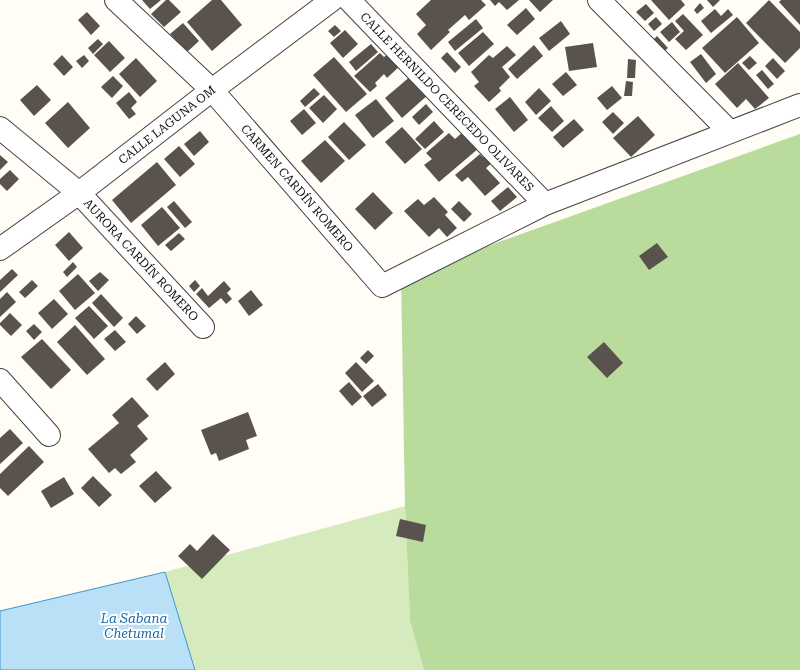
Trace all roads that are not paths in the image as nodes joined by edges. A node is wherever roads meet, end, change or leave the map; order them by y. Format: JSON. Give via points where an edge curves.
{"nodes":[{"id":1,"x":116,"y":0,"type":"edge"},
{"id":2,"x":332,"y":0,"type":"edge"},
{"id":3,"x":349,"y":0,"type":"edge"},
{"id":4,"x":599,"y":0,"type":"edge"},
{"id":5,"x":212,"y":90,"type":"junction"},
{"id":6,"x":800,"y":105,"type":"edge"},
{"id":7,"x":0,"y":128,"type":"edge"},
{"id":8,"x":730,"y":132,"type":"junction"},
{"id":9,"x":79,"y":193,"type":"junction"},
{"id":10,"x":545,"y":204,"type":"junction"},
{"id":11,"x":0,"y":249,"type":"edge"},
{"id":12,"x":203,"y":327,"type":"dead end"},
{"id":13,"x":0,"y":380,"type":"edge"},
{"id":14,"x":49,"y":435,"type":"dead end"}],
"edges":[{"from":1,"to":5,"type":"street","name":"CARMEN CARDÍN ROMERO"},
{"from":2,"to":5,"type":"street","name":"CALLE LAGUNA OM"},
{"from":3,"to":10,"type":"street","name":"CALLE HERNILDO CERECEDO OLIVARES"},
{"from":4,"to":8,"type":"street"},
{"from":5,"to":9,"type":"street","name":"CALLE LAGUNA OM"},
{"from":5,"to":10,"type":"street","name":"CARMEN CARDÍN ROMERO","via":[[382,286]]},
{"from":6,"to":8,"type":"street"},
{"from":7,"to":9,"type":"street","name":"AURORA CARDÍN ROMERO"},
{"from":8,"to":10,"type":"street"},
{"from":9,"to":11,"type":"street","name":"CALLE LAGUNA OM"},
{"from":9,"to":12,"type":"street","name":"AURORA CARDÍN ROMERO"},
{"from":13,"to":14,"type":"street"}]}
